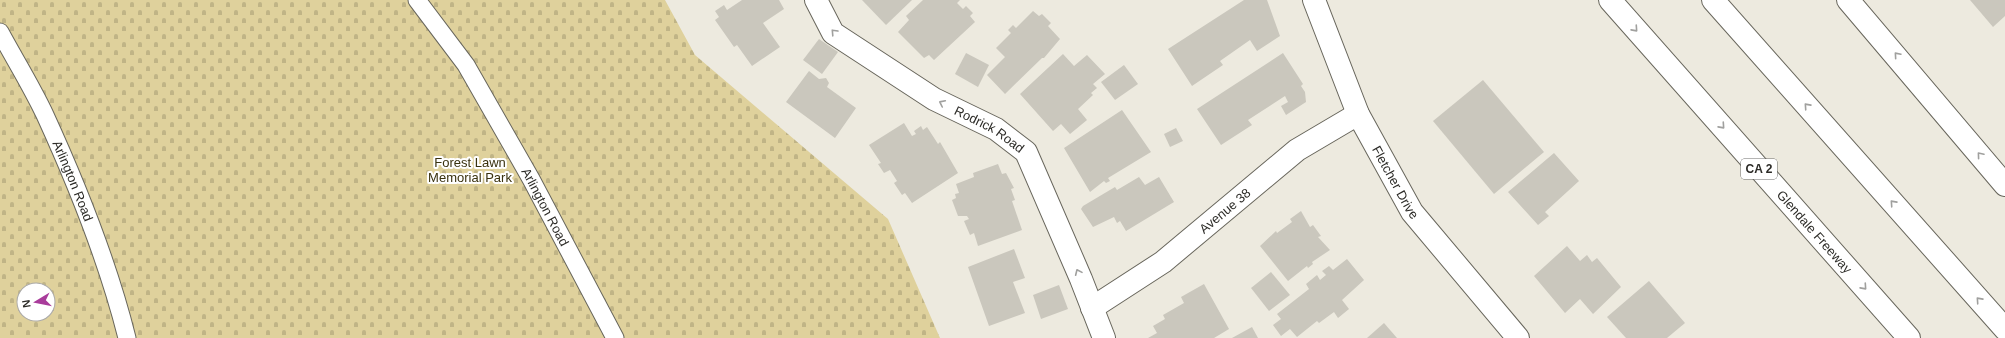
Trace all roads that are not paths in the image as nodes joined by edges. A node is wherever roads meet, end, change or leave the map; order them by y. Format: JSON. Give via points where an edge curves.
{"nodes":[{"id":1,"x":417,"y":0,"type":"edge"},
{"id":2,"x":816,"y":0,"type":"edge"},
{"id":3,"x":1314,"y":0,"type":"edge"},
{"id":4,"x":1610,"y":0,"type":"edge"},
{"id":5,"x":1713,"y":0,"type":"edge"},
{"id":6,"x":1848,"y":0,"type":"edge"},
{"id":7,"x":0,"y":32,"type":"edge"},
{"id":8,"x":1358,"y":114,"type":"junction"},
{"id":9,"x":2005,"y":185,"type":"edge"},
{"id":10,"x":1092,"y":308,"type":"junction"},
{"id":11,"x":2005,"y":329,"type":"edge"},
{"id":12,"x":127,"y":338,"type":"edge"},
{"id":13,"x":615,"y":338,"type":"edge"},
{"id":14,"x":1104,"y":338,"type":"edge"},
{"id":15,"x":1518,"y":338,"type":"edge"},
{"id":16,"x":1909,"y":338,"type":"edge"}],
"edges":[{"from":1,"to":13,"type":"lane","name":"Arlington Road","via":[[466,65],[531,178]]},
{"from":10,"to":2,"type":"main road","name":"Rodrick Road","one_way":true,"via":[[1026,152],[996,129],[934,99],[833,33]]},
{"from":3,"to":8,"type":"main road","name":"Fletcher Drive"},
{"from":4,"to":16,"type":"main road","name":"Glendale Freeway","number":"CA 2","one_way":true},
{"from":11,"to":5,"type":"main road","one_way":true},
{"from":9,"to":6,"type":"main road","one_way":true},
{"from":7,"to":12,"type":"lane","name":"Arlington Road","via":[[44,114],[82,202],[106,266]]},
{"from":8,"to":10,"type":"main road","name":"Avenue 38","via":[[1297,150],[1163,262]]},
{"from":8,"to":15,"type":"main road","name":"Fletcher Drive","via":[[1412,212]]},
{"from":10,"to":14,"type":"main road","name":"Rodrick Road"}]}
